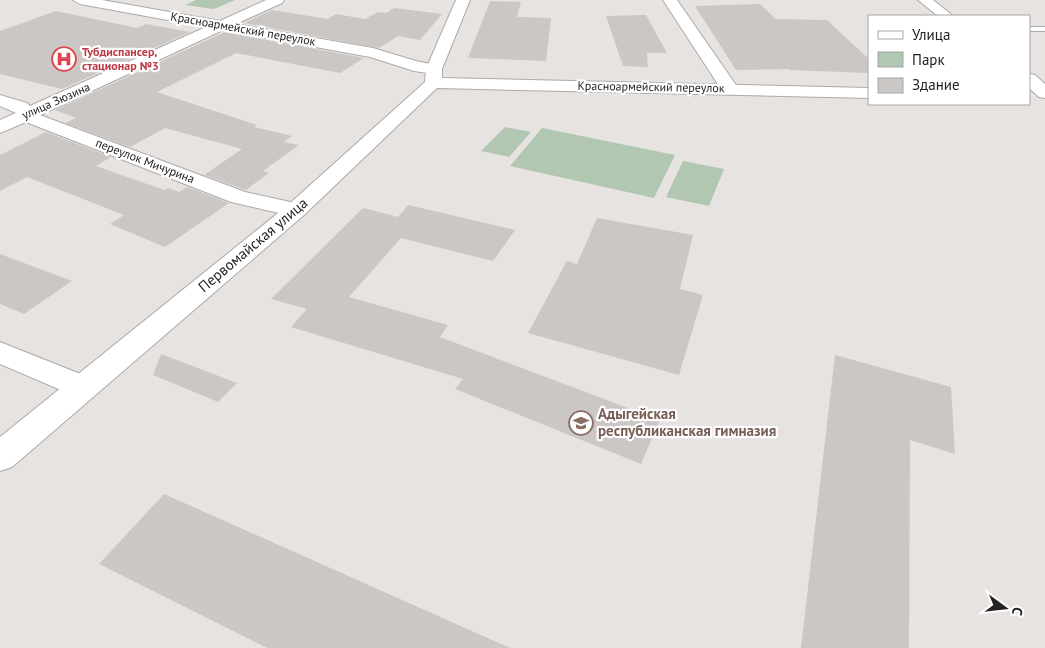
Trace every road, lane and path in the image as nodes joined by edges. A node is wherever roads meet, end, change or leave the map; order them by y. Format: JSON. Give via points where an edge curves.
{"nodes":[{"id":1,"x":80,"y":0,"type":"edge"},
{"id":2,"x":276,"y":0,"type":"edge"},
{"id":3,"x":463,"y":0,"type":"edge"},
{"id":4,"x":670,"y":0,"type":"edge"},
{"id":5,"x":925,"y":0,"type":"edge"},
{"id":6,"x":945,"y":15,"type":"edge"},
{"id":7,"x":224,"y":25,"type":"junction"},
{"id":8,"x":1030,"y":29,"type":"edge"},
{"id":9,"x":1045,"y":29,"type":"edge"},
{"id":10,"x":433,"y":76,"type":"junction"},
{"id":11,"x":1030,"y":80,"type":"edge"},
{"id":12,"x":729,"y":88,"type":"junction"},
{"id":13,"x":868,"y":93,"type":"edge"},
{"id":14,"x":1045,"y":93,"type":"edge"},
{"id":15,"x":0,"y":100,"type":"edge"},
{"id":16,"x":1030,"y":100,"type":"edge"},
{"id":17,"x":1045,"y":101,"type":"edge"},
{"id":18,"x":28,"y":113,"type":"junction"},
{"id":19,"x":0,"y":127,"type":"edge"},
{"id":20,"x":296,"y":210,"type":"junction"},
{"id":21,"x":0,"y":352,"type":"edge"},
{"id":22,"x":82,"y":387,"type":"junction"},
{"id":23,"x":0,"y":457,"type":"edge"}],
"edges":[{"from":1,"to":7,"type":"street","name":"Красноармейский переулок"},
{"from":2,"to":7,"type":"street","name":"улица Зюзина"},
{"from":3,"to":10,"type":"street","name":"Первомайская улица"},
{"from":4,"to":12,"type":"street"},
{"from":5,"to":6,"type":"street"},
{"from":7,"to":10,"type":"street","name":"Красноармейский переулок","via":[[373,53],[414,66]]},
{"from":7,"to":18,"type":"street","name":"улица Зюзина"},
{"from":8,"to":9,"type":"lane"},
{"from":10,"to":12,"type":"street","name":"Красноармейский переулок"},
{"from":10,"to":20,"type":"street","name":"Первомайская улица"},
{"from":11,"to":14,"type":"street"},
{"from":12,"to":13,"type":"street","name":"Красноармейский переулок"},
{"from":15,"to":18,"type":"street","name":"переулок Мичурина"},
{"from":16,"to":17,"type":"street"},
{"from":18,"to":19,"type":"street","name":"улица Зюзина"},
{"from":18,"to":20,"type":"street","name":"переулок Мичурина","via":[[34,120],[239,197]]},
{"from":20,"to":22,"type":"street","name":"Первомайская улица"},
{"from":21,"to":22,"type":"street"},
{"from":22,"to":23,"type":"street","name":"Первомайская улица"}]}
